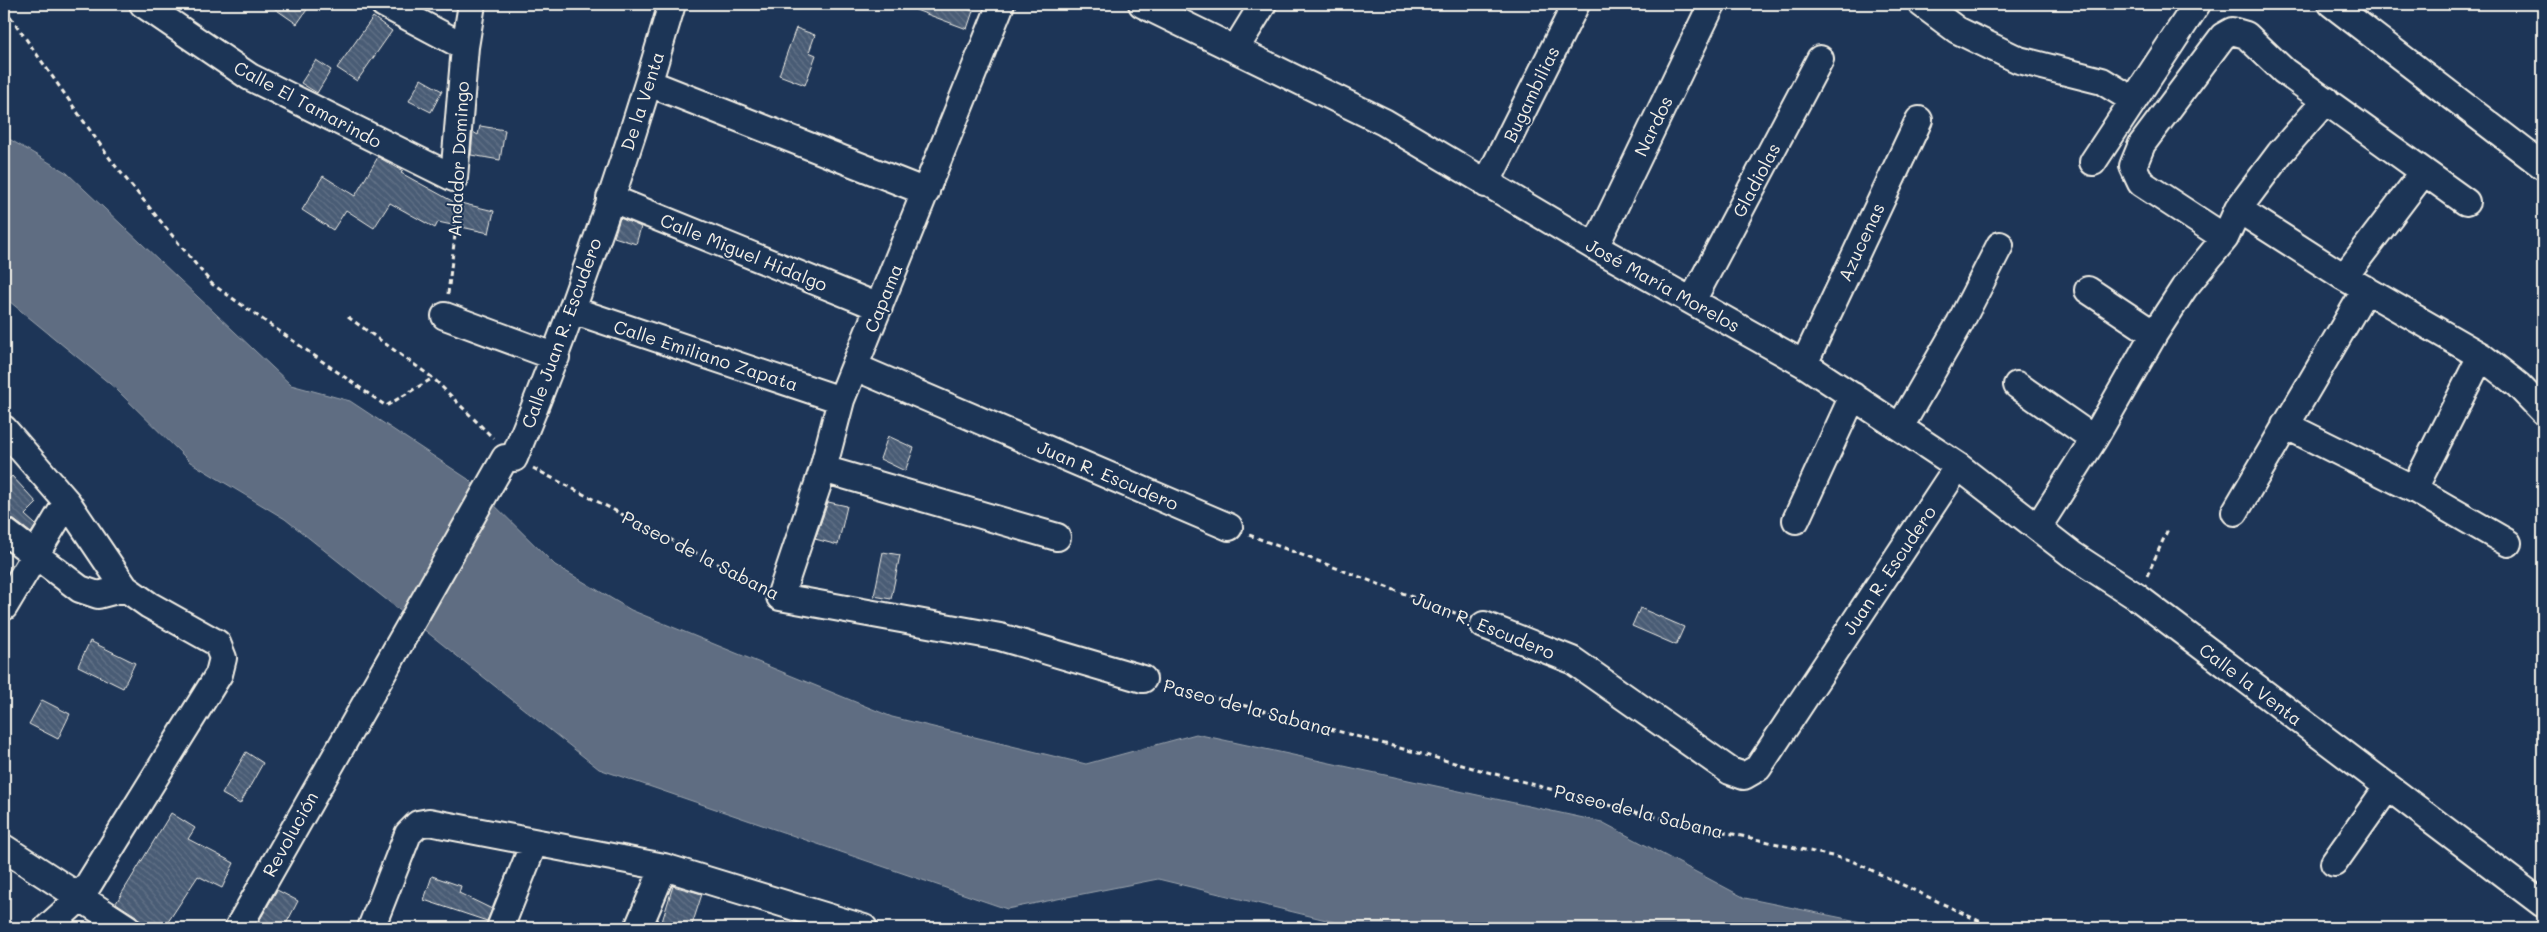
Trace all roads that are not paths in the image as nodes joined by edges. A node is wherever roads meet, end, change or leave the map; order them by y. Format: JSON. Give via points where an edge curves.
{"nodes":[{"id":1,"x":143,"y":4,"type":"edge"},
{"id":2,"x":384,"y":4,"type":"edge"},
{"id":3,"x":472,"y":4,"type":"edge"},
{"id":4,"x":672,"y":4,"type":"edge"},
{"id":5,"x":1001,"y":4,"type":"edge"},
{"id":6,"x":1142,"y":4,"type":"edge"},
{"id":7,"x":1263,"y":4,"type":"edge"},
{"id":8,"x":1576,"y":4,"type":"edge"},
{"id":9,"x":1712,"y":4,"type":"edge"},
{"id":10,"x":1922,"y":4,"type":"edge"},
{"id":11,"x":2197,"y":4,"type":"edge"},
{"id":12,"x":2336,"y":5,"type":"edge"},
{"id":13,"x":465,"y":47,"type":"junction"},
{"id":14,"x":1236,"y":48,"type":"junction"},
{"id":15,"x":1820,"y":59,"type":"dead end"},
{"id":16,"x":649,"y":83,"type":"junction"},
{"id":17,"x":2133,"y":100,"type":"junction"},
{"id":18,"x":2326,"y":100,"type":"junction"},
{"id":19,"x":1919,"y":120,"type":"dead end"},
{"id":20,"x":2093,"y":162,"type":"dead end"},
{"id":21,"x":2543,"y":166,"type":"edge"},
{"id":22,"x":2423,"y":173,"type":"junction"},
{"id":23,"x":454,"y":178,"type":"joint"},
{"id":24,"x":1486,"y":184,"type":"junction"},
{"id":25,"x":926,"y":192,"type":"junction"},
{"id":26,"x":610,"y":198,"type":"junction"},
{"id":27,"x":2466,"y":202,"type":"dead end"},
{"id":28,"x":2238,"y":209,"type":"junction"},
{"id":29,"x":2225,"y":238,"type":"junction"},
{"id":30,"x":2000,"y":244,"type":"dead end"},
{"id":31,"x":1595,"y":248,"type":"junction"},
{"id":32,"x":2355,"y":283,"type":"junction"},
{"id":33,"x":2088,"y":290,"type":"dead end"},
{"id":34,"x":1692,"y":301,"type":"junction"},
{"id":35,"x":879,"y":307,"type":"junction"},
{"id":36,"x":572,"y":310,"type":"junction"},
{"id":37,"x":445,"y":316,"type":"road end"},
{"id":38,"x":2154,"y":334,"type":"junction"},
{"id":39,"x":2481,"y":356,"type":"junction"},
{"id":40,"x":556,"y":357,"type":"junction"},
{"id":41,"x":1804,"y":364,"type":"junction"},
{"id":42,"x":855,"y":367,"type":"junction"},
{"id":43,"x":2017,"y":385,"type":"dead end"},
{"id":44,"x":1853,"y":396,"type":"junction"},
{"id":45,"x":841,"y":400,"type":"junction"},
{"id":46,"x":2543,"y":411,"type":"edge"},
{"id":47,"x":2286,"y":425,"type":"junction"},
{"id":48,"x":1900,"y":426,"type":"junction"},
{"id":49,"x":4,"y":429,"type":"edge"},
{"id":50,"x":2094,"y":439,"type":"junction"},
{"id":51,"x":1958,"y":466,"type":"junction"},
{"id":52,"x":823,"y":470,"type":"junction"},
{"id":53,"x":2414,"y":489,"type":"junction"},
{"id":54,"x":67,"y":502,"type":"junction"},
{"id":55,"x":2235,"y":512,"type":"dead end"},
{"id":56,"x":1796,"y":520,"type":"dead end"},
{"id":57,"x":1229,"y":527,"type":"road end"},
{"id":58,"x":2038,"y":527,"type":"junction"},
{"id":59,"x":4,"y":532,"type":"edge"},
{"id":60,"x":1057,"y":537,"type":"dead end"},
{"id":61,"x":2508,"y":543,"type":"dead end"},
{"id":62,"x":35,"y":555,"type":"junction"},
{"id":63,"x":125,"y":588,"type":"junction"},
{"id":64,"x":780,"y":597,"type":"joint"},
{"id":65,"x":4,"y":607,"type":"edge"},
{"id":66,"x":1484,"y":625,"type":"road end"},
{"id":67,"x":1144,"y":679,"type":"road end"},
{"id":68,"x":343,"y":740,"type":"joint"},
{"id":69,"x":2387,"y":788,"type":"junction"},
{"id":70,"x":534,"y":843,"type":"junction"},
{"id":71,"x":4,"y":848,"type":"edge"},
{"id":72,"x":2334,"y":862,"type":"dead end"},
{"id":73,"x":664,"y":867,"type":"junction"},
{"id":74,"x":80,"y":898,"type":"junction"},
{"id":75,"x":2543,"y":904,"type":"edge"},
{"id":76,"x":47,"y":928,"type":"edge"},
{"id":77,"x":126,"y":928,"type":"edge"},
{"id":78,"x":238,"y":928,"type":"edge"},
{"id":79,"x":371,"y":928,"type":"edge"},
{"id":80,"x":500,"y":928,"type":"edge"},
{"id":81,"x":638,"y":928,"type":"edge"},
{"id":82,"x":864,"y":928,"type":"edge"}],
"edges":[{"from":1,"to":23,"type":"street","name":"Calle El Tamarindo","via":[[250,77]]},
{"from":2,"to":13,"type":"street"},
{"from":3,"to":13,"type":"street","name":"Andador Domingo"},
{"from":4,"to":16,"type":"street","name":"De la Venta"},
{"from":5,"to":25,"type":"street","name":"Capama"},
{"from":6,"to":14,"type":"street","name":"José María Morelos"},
{"from":7,"to":14,"type":"street"},
{"from":8,"to":24,"type":"street","name":"Bugambilias"},
{"from":9,"to":31,"type":"street","name":"Nardos"},
{"from":10,"to":17,"type":"street","via":[[1957,30],[2019,60],[2102,81]]},
{"from":11,"to":17,"type":"street"},
{"from":12,"to":21,"type":"street"},
{"from":13,"to":23,"type":"street","name":"Andador Domingo"},
{"from":14,"to":24,"type":"street","name":"José María Morelos","via":[[1364,111]]},
{"from":15,"to":34,"type":"street","name":"Gladiolas"},
{"from":16,"to":25,"type":"street"},
{"from":16,"to":26,"type":"street","name":"De la Venta"},
{"from":17,"to":20,"type":"street"},
{"from":18,"to":22,"type":"street"},
{"from":18,"to":28,"type":"street"},
{"from":18,"to":29,"type":"street","via":[[2284,71],[2246,35],[2232,31],[2223,36],[2142,144],[2134,166],[2141,183]]},
{"from":19,"to":41,"type":"street","name":"Azucenas"},
{"from":22,"to":27,"type":"street"},
{"from":22,"to":32,"type":"street"},
{"from":24,"to":31,"type":"street","name":"José María Morelos"},
{"from":25,"to":35,"type":"street","name":"Capama"},
{"from":26,"to":35,"type":"street","name":"Calle Miguel Hidalgo"},
{"from":26,"to":36,"type":"street","name":"Calle Juan R. Escudero"},
{"from":28,"to":29,"type":"street"},
{"from":28,"to":32,"type":"street"},
{"from":29,"to":38,"type":"street","via":[[2184,288]]},
{"from":30,"to":48,"type":"street","via":[[1960,323]]},
{"from":31,"to":34,"type":"street","name":"José María Morelos"},
{"from":32,"to":39,"type":"street"},
{"from":32,"to":47,"type":"street"},
{"from":33,"to":38,"type":"street"},
{"from":34,"to":41,"type":"street","name":"José María Morelos"},
{"from":35,"to":42,"type":"street","name":"Capama"},
{"from":36,"to":40,"type":"street","name":"Calle Juan R. Escudero"},
{"from":36,"to":45,"type":"street","name":"Calle Emiliano Zapata"},
{"from":37,"to":40,"type":"street"},
{"from":38,"to":50,"type":"street"},
{"from":39,"to":46,"type":"street","via":[[2518,385]]},
{"from":39,"to":53,"type":"street"},
{"from":40,"to":68,"type":"street","name":"Calle Juan R. Escudero","via":[[509,458]]},
{"from":41,"to":44,"type":"street","name":"José María Morelos"},
{"from":42,"to":45,"type":"street","name":"Capama"},
{"from":42,"to":57,"type":"street","name":"Juan R. Escudero"},
{"from":43,"to":50,"type":"street"},
{"from":44,"to":48,"type":"street","name":"José María Morelos"},
{"from":44,"to":56,"type":"street"},
{"from":45,"to":52,"type":"street","name":"Capama"},
{"from":47,"to":53,"type":"street"},
{"from":47,"to":55,"type":"street"},
{"from":48,"to":51,"type":"street","name":"José María Morelos"},
{"from":49,"to":54,"type":"street"},
{"from":50,"to":58,"type":"street"},
{"from":51,"to":58,"type":"street","name":"Calle la Venta"},
{"from":51,"to":66,"type":"street","name":"Juan R. Escudero","via":[[1758,768],[1744,776],[1730,770],[1572,660]]},
{"from":52,"to":60,"type":"street"},
{"from":52,"to":64,"type":"street","name":"Capama"},
{"from":53,"to":61,"type":"street"},
{"from":54,"to":62,"type":"street"},
{"from":54,"to":63,"type":"street"},
{"from":58,"to":69,"type":"street","name":"Calle la Venta","via":[[2074,556],[2137,597]]},
{"from":59,"to":62,"type":"street"},
{"from":62,"to":63,"type":"street","via":[[80,589],[98,595]]},
{"from":62,"to":65,"type":"street"},
{"from":63,"to":74,"type":"street","via":[[217,643],[223,658],[219,674]]},
{"from":64,"to":67,"type":"street","name":"Paseo de la Sabana","via":[[1000,637]]},
{"from":68,"to":78,"type":"street","name":"Revolución"},
{"from":69,"to":72,"type":"street"},
{"from":69,"to":75,"type":"street","name":"Calle la Venta"},
{"from":70,"to":73,"type":"street"},
{"from":70,"to":79,"type":"street","via":[[429,822],[418,824],[408,834]]},
{"from":70,"to":80,"type":"street"},
{"from":71,"to":74,"type":"street"},
{"from":73,"to":81,"type":"street"},
{"from":73,"to":82,"type":"street"},
{"from":74,"to":76,"type":"street"},
{"from":74,"to":77,"type":"street"}]}
